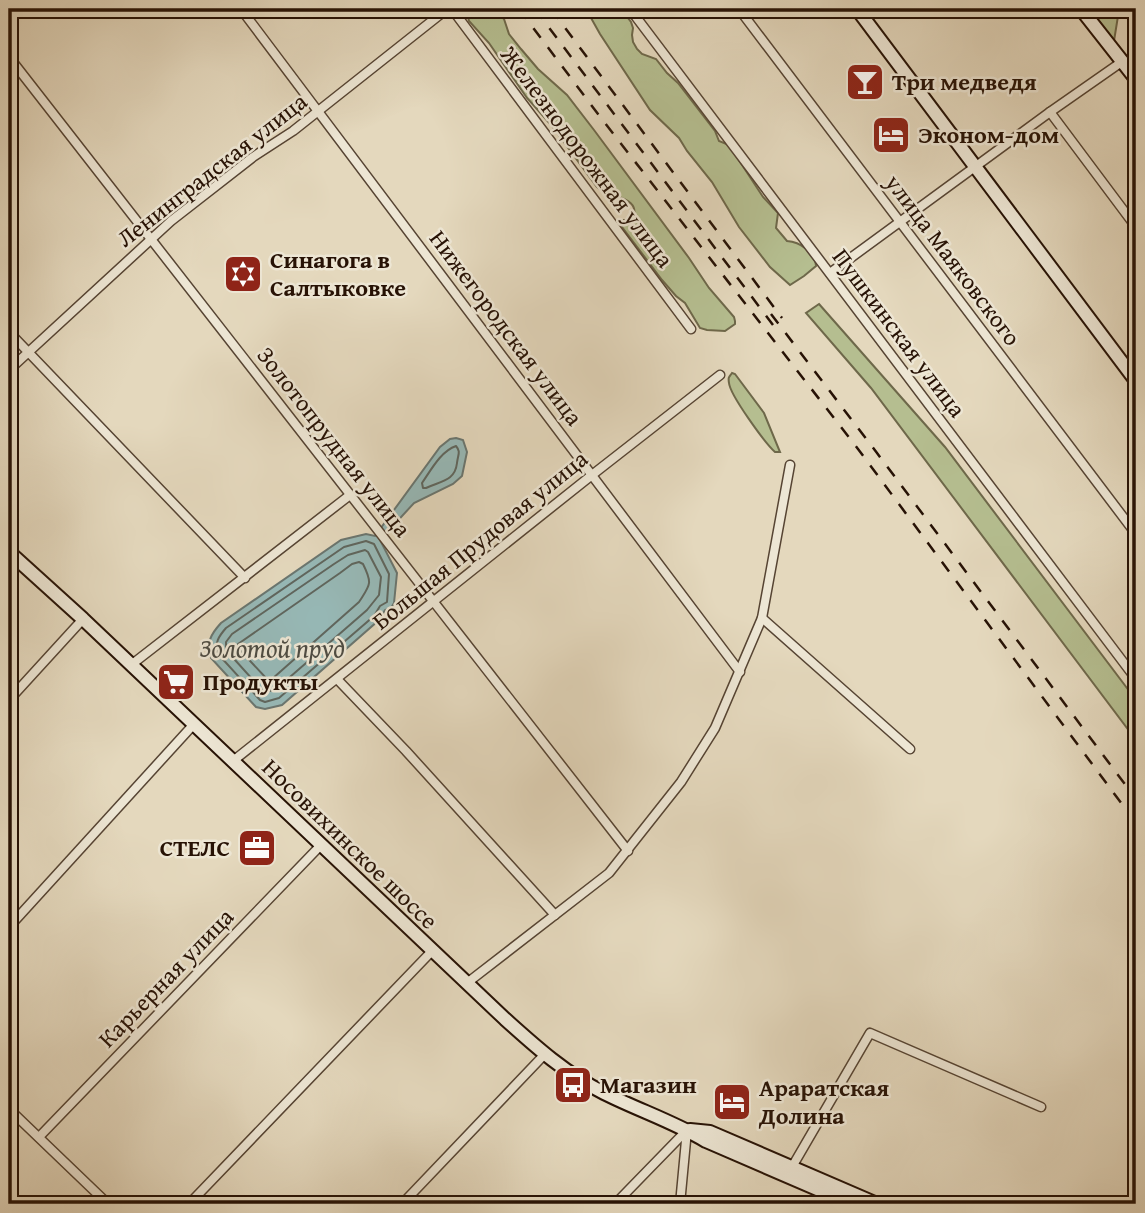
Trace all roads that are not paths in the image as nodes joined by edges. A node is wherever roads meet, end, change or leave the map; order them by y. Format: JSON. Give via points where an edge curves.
{"nodes":[{"id":1,"x":241,"y":9,"type":"edge"},
{"id":2,"x":447,"y":9,"type":"edge"},
{"id":3,"x":452,"y":9,"type":"edge"},
{"id":4,"x":630,"y":9,"type":"edge"},
{"id":5,"x":739,"y":9,"type":"edge"},
{"id":6,"x":857,"y":9,"type":"edge"},
{"id":7,"x":1081,"y":9,"type":"edge"},
{"id":8,"x":9,"y":57,"type":"edge"},
{"id":9,"x":1123,"y":61,"type":"junction"},
{"id":10,"x":1136,"y":79,"type":"edge"},
{"id":11,"x":319,"y":111,"type":"junction"},
{"id":12,"x":1050,"y":112,"type":"junction"},
{"id":13,"x":975,"y":167,"type":"junction"},
{"id":14,"x":900,"y":222,"type":"junction"},
{"id":15,"x":1136,"y":227,"type":"edge"},
{"id":16,"x":150,"y":238,"type":"junction"},
{"id":17,"x":830,"y":273,"type":"junction"},
{"id":18,"x":691,"y":329,"type":"dead end"},
{"id":19,"x":9,"y":332,"type":"edge"},
{"id":20,"x":28,"y":353,"type":"junction"},
{"id":21,"x":9,"y":370,"type":"edge"},
{"id":22,"x":720,"y":375,"type":"dead end"},
{"id":23,"x":1136,"y":381,"type":"edge"},
{"id":24,"x":790,"y":465,"type":"dead end"},
{"id":25,"x":593,"y":475,"type":"junction"},
{"id":26,"x":350,"y":495,"type":"junction"},
{"id":27,"x":1136,"y":534,"type":"edge"},
{"id":28,"x":9,"y":552,"type":"edge"},
{"id":29,"x":245,"y":578,"type":"junction"},
{"id":30,"x":434,"y":601,"type":"junction"},
{"id":31,"x":762,"y":618,"type":"junction"},
{"id":32,"x":83,"y":619,"type":"junction"},
{"id":33,"x":131,"y":665,"type":"junction"},
{"id":34,"x":740,"y":672,"type":"junction"},
{"id":35,"x":337,"y":679,"type":"junction"},
{"id":36,"x":1136,"y":680,"type":"edge"},
{"id":37,"x":9,"y":700,"type":"edge"},
{"id":38,"x":194,"y":724,"type":"junction"},
{"id":39,"x":910,"y":750,"type":"dead end"},
{"id":40,"x":233,"y":761,"type":"junction"},
{"id":41,"x":321,"y":845,"type":"junction"},
{"id":42,"x":628,"y":851,"type":"junction"},
{"id":43,"x":555,"y":915,"type":"junction"},
{"id":44,"x":9,"y":927,"type":"edge"},
{"id":45,"x":432,"y":951,"type":"junction"},
{"id":46,"x":467,"y":984,"type":"junction"},
{"id":47,"x":544,"y":1055,"type":"junction"},
{"id":48,"x":1041,"y":1107,"type":"dead end"},
{"id":49,"x":9,"y":1109,"type":"edge"},
{"id":50,"x":687,"y":1130,"type":"junction"},
{"id":51,"x":38,"y":1137,"type":"junction"},
{"id":52,"x":792,"y":1167,"type":"junction"},
{"id":53,"x":828,"y":1199,"type":"edge"},
{"id":54,"x":108,"y":1204,"type":"edge"},
{"id":55,"x":189,"y":1204,"type":"edge"},
{"id":56,"x":402,"y":1204,"type":"edge"},
{"id":57,"x":615,"y":1204,"type":"edge"},
{"id":58,"x":680,"y":1204,"type":"edge"},
{"id":59,"x":852,"y":1204,"type":"edge"},
{"id":60,"x":877,"y":1204,"type":"edge"}],
"edges":[{"from":1,"to":11,"type":"street","name":"Нижегородская улица"},
{"from":2,"to":11,"type":"street","name":"Ленинградская улица"},
{"from":3,"to":18,"type":"street","name":"Железнодорожная улица"},
{"from":4,"to":17,"type":"street","name":"Пушкинская улица"},
{"from":5,"to":14,"type":"street","name":"улица Маяковского"},
{"from":6,"to":13,"type":"main road"},
{"from":7,"to":9,"type":"main road"},
{"from":8,"to":16,"type":"street","name":"Золотопрудная улица"},
{"from":9,"to":10,"type":"main road"},
{"from":9,"to":12,"type":"street"},
{"from":11,"to":16,"type":"street","name":"Ленинградская улица"},
{"from":11,"to":25,"type":"street","name":"Нижегородская улица"},
{"from":12,"to":13,"type":"street"},
{"from":12,"to":15,"type":"street"},
{"from":13,"to":14,"type":"street"},
{"from":13,"to":23,"type":"main road"},
{"from":14,"to":17,"type":"street"},
{"from":14,"to":27,"type":"street","name":"улица Маяковского"},
{"from":16,"to":20,"type":"street","name":"Ленинградская улица"},
{"from":16,"to":26,"type":"street","name":"Золотопрудная улица"},
{"from":17,"to":36,"type":"street","name":"Пушкинская улица"},
{"from":19,"to":20,"type":"street"},
{"from":20,"to":21,"type":"street","name":"Ленинградская улица"},
{"from":20,"to":29,"type":"street"},
{"from":22,"to":25,"type":"street","name":"Большая Прудовая улица"},
{"from":24,"to":31,"type":"street"},
{"from":25,"to":30,"type":"street","name":"Большая Прудовая улица"},
{"from":25,"to":34,"type":"street","name":"Нижегородская улица"},
{"from":26,"to":29,"type":"street"},
{"from":26,"to":30,"type":"street","name":"Золотопрудная улица"},
{"from":28,"to":32,"type":"main road","name":"Носовихинское шоссе"},
{"from":29,"to":33,"type":"street"},
{"from":30,"to":35,"type":"street","name":"Большая Прудовая улица"},
{"from":30,"to":42,"type":"street","name":"Золотопрудная улица"},
{"from":31,"to":34,"type":"street"},
{"from":31,"to":39,"type":"street"},
{"from":32,"to":33,"type":"main road","name":"Носовихинское шоссе"},
{"from":32,"to":37,"type":"street"},
{"from":33,"to":38,"type":"main road","name":"Носовихинское шоссе"},
{"from":34,"to":42,"type":"street","via":[[715,728]]},
{"from":35,"to":40,"type":"street","name":"Большая Прудовая улица"},
{"from":35,"to":43,"type":"street"},
{"from":38,"to":40,"type":"main road","name":"Носовихинское шоссе"},
{"from":38,"to":44,"type":"street"},
{"from":40,"to":41,"type":"main road","name":"Носовихинское шоссе"},
{"from":41,"to":45,"type":"main road","name":"Носовихинское шоссе"},
{"from":41,"to":51,"type":"street","name":"Карьерная улица"},
{"from":42,"to":43,"type":"street","via":[[609,873]]},
{"from":43,"to":46,"type":"street"},
{"from":45,"to":46,"type":"main road","name":"Носовихинское шоссе"},
{"from":45,"to":55,"type":"street"},
{"from":46,"to":47,"type":"main road","name":"Носовихинское шоссе"},
{"from":47,"to":50,"type":"main road","name":"Носовихинское шоссе","via":[[605,1093]]},
{"from":47,"to":56,"type":"street"},
{"from":48,"to":52,"type":"street","via":[[870,1033]]},
{"from":49,"to":51,"type":"street"},
{"from":50,"to":52,"type":"main road","via":[[710,1132]]},
{"from":50,"to":53,"type":"main road"},
{"from":50,"to":57,"type":"street"},
{"from":50,"to":58,"type":"street"},
{"from":51,"to":54,"type":"street"},
{"from":52,"to":60,"type":"main road"},
{"from":53,"to":59,"type":"main road"}]}
